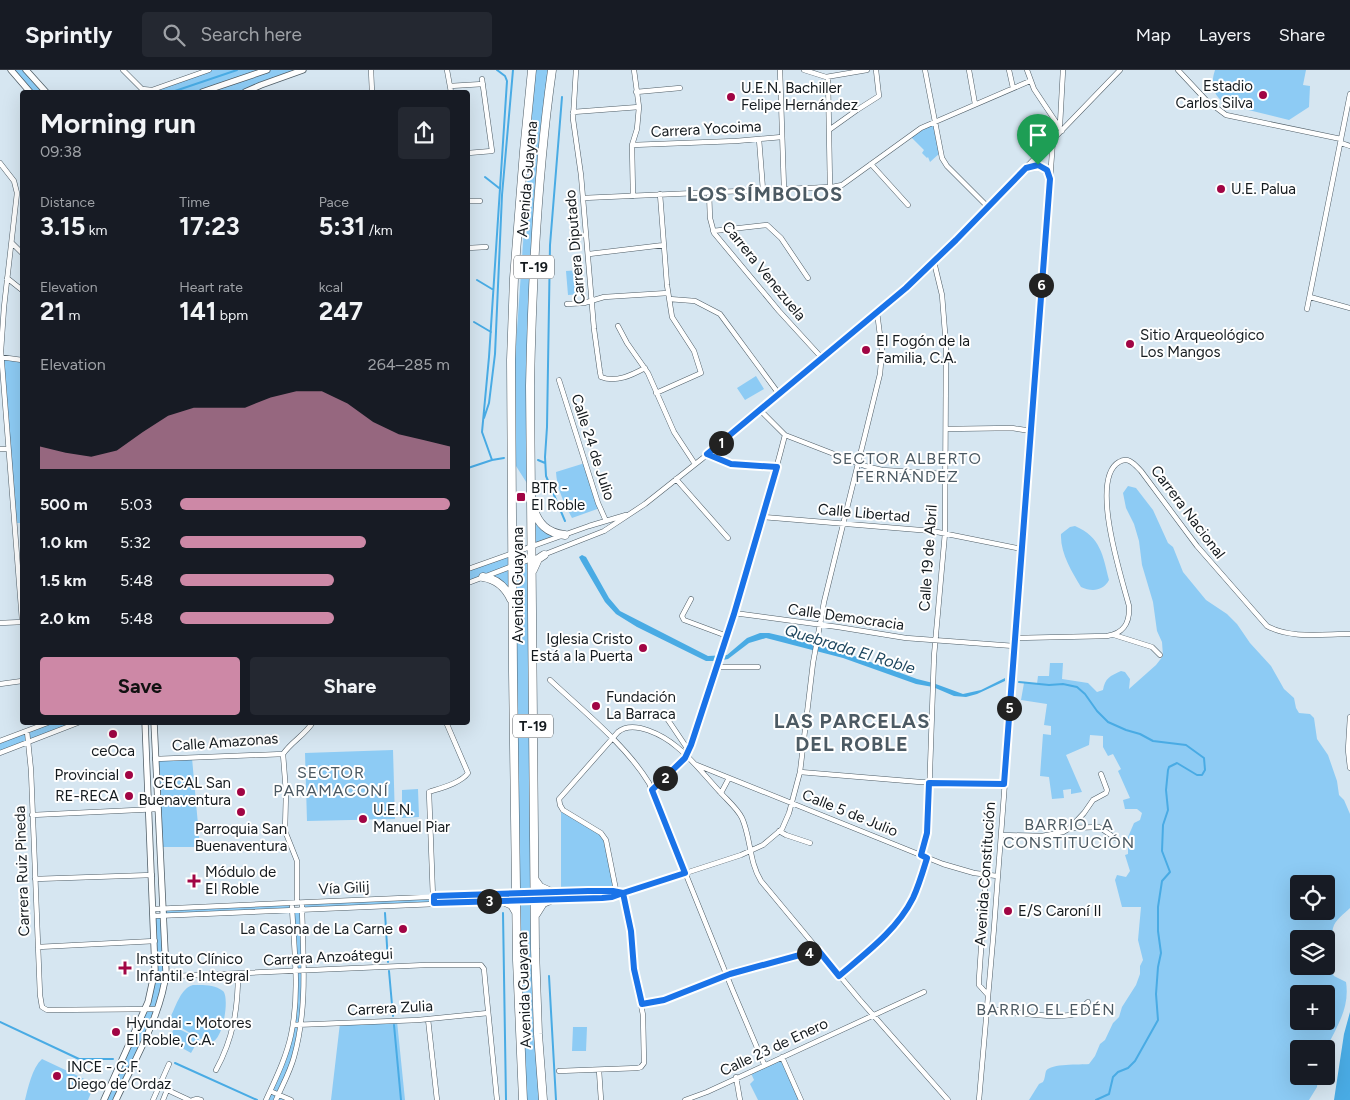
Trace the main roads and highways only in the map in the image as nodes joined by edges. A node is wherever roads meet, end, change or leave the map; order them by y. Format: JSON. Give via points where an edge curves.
{"nodes":[{"id":1,"x":532,"y":70,"type":"edge"},
{"id":2,"x":552,"y":70,"type":"edge"},
{"id":3,"x":531,"y":499,"type":"junction"},
{"id":4,"x":565,"y":535,"type":"road end"},
{"id":5,"x":544,"y":555,"type":"road end"},
{"id":6,"x":531,"y":574,"type":"junction"},
{"id":7,"x":482,"y":577,"type":"road end"},
{"id":8,"x":512,"y":602,"type":"junction"},
{"id":9,"x":535,"y":878,"type":"junction"},
{"id":10,"x":503,"y":901,"type":"road end"},
{"id":11,"x":516,"y":915,"type":"junction"},
{"id":12,"x":535,"y":918,"type":"junction"},
{"id":13,"x":523,"y":1100,"type":"edge"},
{"id":14,"x":543,"y":1100,"type":"edge"}],
"edges":[{"from":1,"to":8,"type":"highway","name":"Avenida Guayana","number":"T-19","via":[[514,278]]},
{"from":2,"to":3,"type":"highway","name":"Avenida Guayana","number":"T-19","via":[[532,299]]},
{"from":3,"to":4,"type":"highway","via":[[542,526]]},
{"from":3,"to":6,"type":"highway","name":"Avenida Guayana","number":"T-19"},
{"from":5,"to":6,"type":"highway"},
{"from":6,"to":9,"type":"highway","name":"Avenida Guayana","number":"T-19"},
{"from":7,"to":8,"type":"highway","via":[[500,584]]},
{"from":8,"to":11,"type":"highway","name":"Avenida Guayana","number":"T-19"},
{"from":9,"to":12,"type":"highway","name":"Avenida Guayana","number":"T-19"},
{"from":9,"to":12,"type":"highway","via":[[550,896],[540,906]]},
{"from":10,"to":11,"type":"highway","via":[[512,905]]},
{"from":11,"to":13,"type":"highway","name":"Avenida Guayana","number":"T-19"},
{"from":12,"to":14,"type":"highway","name":"Avenida Guayana","number":"T-19"}]}
